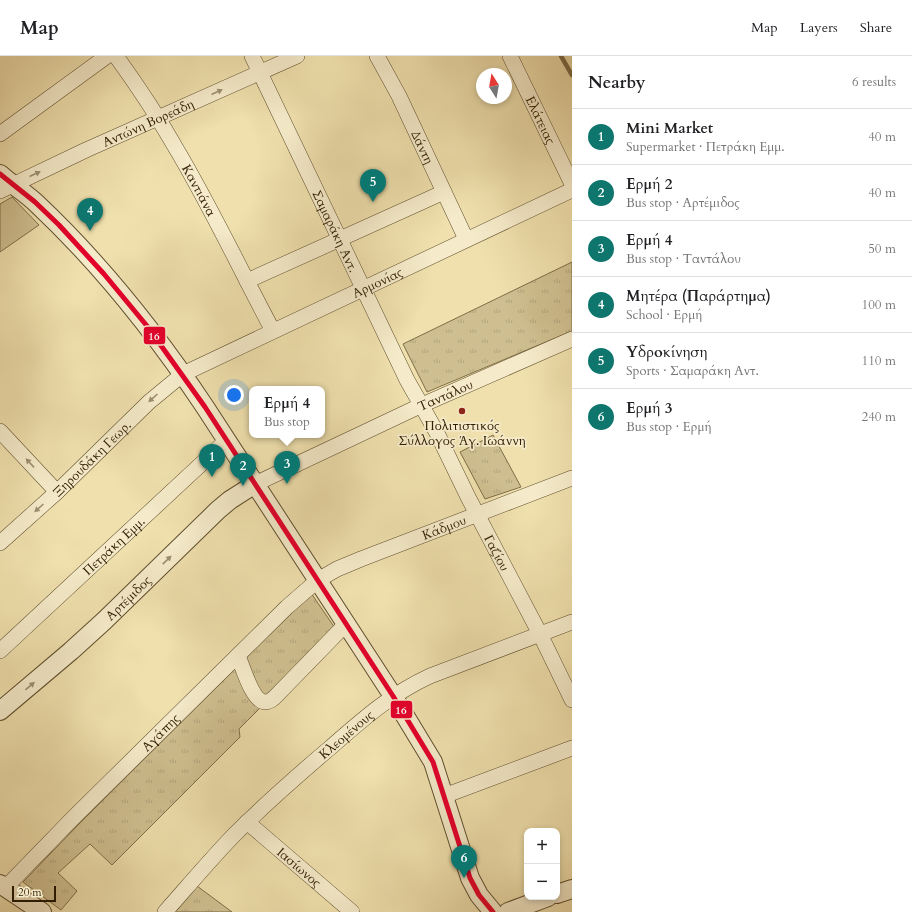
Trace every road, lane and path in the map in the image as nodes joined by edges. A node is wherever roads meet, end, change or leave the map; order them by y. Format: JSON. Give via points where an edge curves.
{"nodes":[{"id":1,"x":107,"y":56,"type":"edge"},
{"id":2,"x":116,"y":56,"type":"edge"},
{"id":3,"x":252,"y":56,"type":"edge"},
{"id":4,"x":297,"y":56,"type":"edge"},
{"id":5,"x":377,"y":56,"type":"edge"},
{"id":6,"x":510,"y":56,"type":"edge"},
{"id":7,"x":260,"y":73,"type":"junction"},
{"id":8,"x":157,"y":118,"type":"junction"},
{"id":9,"x":0,"y":134,"type":"edge"},
{"id":10,"x":4,"y":183,"type":"edge"},
{"id":11,"x":572,"y":184,"type":"edge"},
{"id":12,"x":572,"y":190,"type":"edge"},
{"id":13,"x":444,"y":192,"type":"junction"},
{"id":14,"x":340,"y":239,"type":"junction"},
{"id":15,"x":466,"y":239,"type":"junction"},
{"id":16,"x":247,"y":281,"type":"junction"},
{"id":17,"x":363,"y":288,"type":"junction"},
{"id":18,"x":273,"y":331,"type":"junction"},
{"id":19,"x":572,"y":338,"type":"edge"},
{"id":20,"x":183,"y":374,"type":"junction"},
{"id":21,"x":422,"y":405,"type":"junction"},
{"id":22,"x":0,"y":431,"type":"edge"},
{"id":23,"x":227,"y":440,"type":"junction"},
{"id":24,"x":572,"y":478,"type":"edge"},
{"id":25,"x":255,"y":484,"type":"junction"},
{"id":26,"x":57,"y":492,"type":"junction"},
{"id":27,"x":477,"y":514,"type":"junction"},
{"id":28,"x":0,"y":543,"type":"edge"},
{"id":29,"x":318,"y":580,"type":"junction"},
{"id":30,"x":572,"y":622,"type":"edge"},
{"id":31,"x":346,"y":624,"type":"junction"},
{"id":32,"x":540,"y":634,"type":"junction"},
{"id":33,"x":0,"y":651,"type":"edge"},
{"id":34,"x":238,"y":656,"type":"junction"},
{"id":35,"x":392,"y":696,"type":"junction"},
{"id":36,"x":572,"y":700,"type":"edge"},
{"id":37,"x":0,"y":711,"type":"edge"},
{"id":38,"x":572,"y":748,"type":"edge"},
{"id":39,"x":444,"y":796,"type":"junction"},
{"id":40,"x":247,"y":822,"type":"junction"},
{"id":41,"x":3,"y":886,"type":"edge"},
{"id":42,"x":572,"y":888,"type":"edge"},
{"id":43,"x":560,"y":893,"type":"edge"},
{"id":44,"x":540,"y":900,"type":"edge"},
{"id":45,"x":37,"y":910,"type":"edge"},
{"id":46,"x":348,"y":911,"type":"edge"},
{"id":47,"x":165,"y":912,"type":"edge"},
{"id":48,"x":493,"y":912,"type":"edge"},
{"id":49,"x":508,"y":912,"type":"edge"}],
"edges":[{"from":1,"to":9,"type":"street"},
{"from":2,"to":8,"type":"street","name":"Καντιάνα"},
{"from":3,"to":7,"type":"street","name":"Σαμαράκη Αντ."},
{"from":4,"to":7,"type":"street","name":"Αντώνη Βορεάδη"},
{"from":5,"to":13,"type":"street","name":"Δάντη","via":[[399,96]]},
{"from":6,"to":11,"type":"street","name":"Ελάτειας"},
{"from":8,"to":7,"type":"street","name":"Αντώνη Βορεάδη","one_way":true},
{"from":7,"to":14,"type":"street","name":"Σαμαράκη Αντ."},
{"from":10,"to":8,"type":"street","name":"Αντώνη Βορεάδη","one_way":true},
{"from":8,"to":16,"type":"street","name":"Καντιάνα","via":[[174,144]]},
{"from":10,"to":20,"type":"street","via":[[34,201],[79,246]]},
{"from":12,"to":15,"type":"street","name":"Αρμονίας"},
{"from":13,"to":14,"type":"street"},
{"from":13,"to":15,"type":"street","name":"Δάντη"},
{"from":14,"to":16,"type":"street"},
{"from":14,"to":17,"type":"street","name":"Σαμαράκη Αντ."},
{"from":15,"to":17,"type":"street","name":"Αρμονίας"},
{"from":16,"to":18,"type":"street","name":"Καντιάνα"},
{"from":17,"to":18,"type":"street","name":"Αρμονίας"},
{"from":17,"to":21,"type":"street","name":"Σαμαράκη Αντ.","via":[[407,380]]},
{"from":18,"to":20,"type":"street","name":"Αρμονίας"},
{"from":19,"to":21,"type":"street","name":"Ταντάλου"},
{"from":20,"to":23,"type":"street"},
{"from":20,"to":26,"type":"street","name":"Ξηρουδάκη Γεωρ.","one_way":true,"via":[[149,402]]},
{"from":21,"to":25,"type":"street","name":"Ταντάλου"},
{"from":21,"to":27,"type":"street","name":"Γαζίου"},
{"from":26,"to":22,"type":"street","one_way":true},
{"from":23,"to":25,"type":"street"},
{"from":23,"to":33,"type":"street","name":"Πετράκη Εμμ."},
{"from":24,"to":27,"type":"street","name":"Κάδμου"},
{"from":25,"to":29,"type":"street"},
{"from":37,"to":25,"type":"street","name":"Αρτέμιδος","one_way":true,"via":[[104,622],[218,510]]},
{"from":26,"to":28,"type":"street","name":"Ξηρουδάκη Γεωρ.","one_way":true},
{"from":27,"to":29,"type":"street","name":"Κάδμου","via":[[361,559]]},
{"from":27,"to":32,"type":"street","name":"Γαζίου"},
{"from":29,"to":31,"type":"street"},
{"from":29,"to":34,"type":"street","name":"Αγάπης"},
{"from":30,"to":32,"type":"street","name":"Κλεομένους"},
{"from":31,"to":34,"type":"street","via":[[268,702],[260,701],[254,695]]},
{"from":31,"to":35,"type":"street"},
{"from":32,"to":35,"type":"street","name":"Κλεομένους","via":[[430,676]]},
{"from":32,"to":36,"type":"street","name":"Γαζίου"},
{"from":34,"to":41,"type":"street","name":"Αγάπης"},
{"from":35,"to":39,"type":"street","via":[[433,762]]},
{"from":35,"to":40,"type":"street","name":"Κλεομένους"},
{"from":38,"to":39,"type":"street"},
{"from":39,"to":48,"type":"street","via":[[470,878],[479,895]]},
{"from":40,"to":46,"type":"street","name":"Ιασίωνος"},
{"from":40,"to":47,"type":"street","name":"Κλεομένους"},
{"from":41,"to":45,"type":"street"},
{"from":42,"to":43,"type":"street"},
{"from":44,"to":49,"type":"street"}]}
